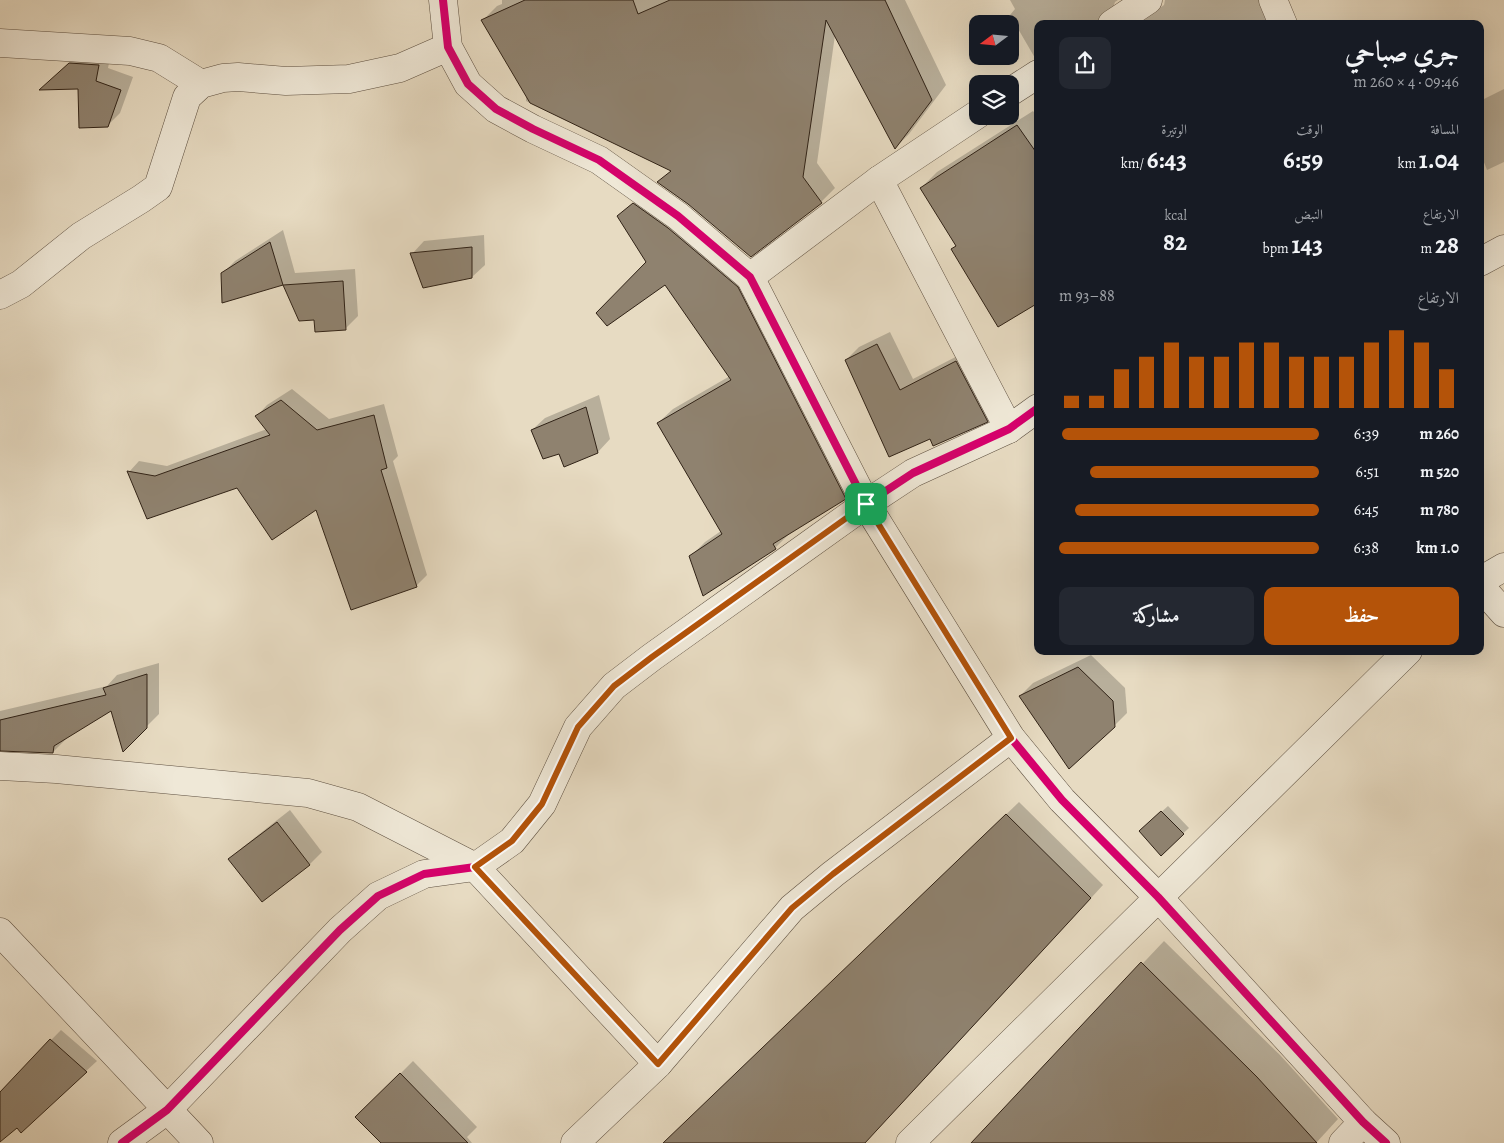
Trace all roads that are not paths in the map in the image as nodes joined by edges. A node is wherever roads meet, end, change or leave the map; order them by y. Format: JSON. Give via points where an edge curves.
{"nodes":[{"id":1,"x":443,"y":0,"type":"edge"},
{"id":2,"x":1148,"y":0,"type":"edge"},
{"id":3,"x":1273,"y":0,"type":"edge"},
{"id":4,"x":1118,"y":20,"type":"edge"},
{"id":5,"x":1281,"y":20,"type":"edge"},
{"id":6,"x":0,"y":43,"type":"edge"},
{"id":7,"x":448,"y":47,"type":"junction"},
{"id":8,"x":1034,"y":77,"type":"edge"},
{"id":9,"x":201,"y":84,"type":"junction"},
{"id":10,"x":1019,"y":86,"type":"edge"},
{"id":11,"x":969,"y":120,"type":"edge"},
{"id":12,"x":879,"y":180,"type":"junction"},
{"id":13,"x":1504,"y":250,"type":"edge"},
{"id":14,"x":1484,"y":260,"type":"edge"},
{"id":15,"x":750,"y":276,"type":"junction"},
{"id":16,"x":0,"y":295,"type":"edge"},
{"id":17,"x":1034,"y":411,"type":"edge"},
{"id":18,"x":1008,"y":429,"type":"junction"},
{"id":19,"x":866,"y":504,"type":"junction"},
{"id":20,"x":1504,"y":567,"type":"edge"},
{"id":21,"x":1484,"y":579,"type":"edge"},
{"id":22,"x":1484,"y":590,"type":"edge"},
{"id":23,"x":1504,"y":613,"type":"edge"},
{"id":24,"x":1404,"y":655,"type":"edge"},
{"id":25,"x":1011,"y":738,"type":"junction"},
{"id":26,"x":0,"y":766,"type":"edge"},
{"id":27,"x":475,"y":867,"type":"junction"},
{"id":28,"x":1158,"y":897,"type":"junction"},
{"id":29,"x":0,"y":932,"type":"edge"},
{"id":30,"x":658,"y":1064,"type":"junction"},
{"id":31,"x":167,"y":1110,"type":"junction"},
{"id":32,"x":1363,"y":1122,"type":"junction"},
{"id":33,"x":915,"y":1141,"type":"edge"},
{"id":34,"x":122,"y":1143,"type":"edge"},
{"id":35,"x":199,"y":1143,"type":"edge"},
{"id":36,"x":574,"y":1143,"type":"edge"},
{"id":37,"x":1344,"y":1143,"type":"edge"},
{"id":38,"x":1386,"y":1143,"type":"edge"}],
"edges":[{"from":1,"to":7,"type":"street"},
{"from":2,"to":4,"type":"street"},
{"from":3,"to":5,"type":"street"},
{"from":6,"to":9,"type":"street","via":[[130,51],[159,58]]},
{"from":7,"to":9,"type":"street","via":[[400,68],[349,79],[286,81],[238,77]]},
{"from":7,"to":15,"type":"street","via":[[468,84],[496,109],[599,160],[678,216]]},
{"from":8,"to":10,"type":"street"},
{"from":9,"to":16,"type":"street","via":[[187,97],[158,187],[81,236],[21,284]]},
{"from":11,"to":12,"type":"street"},
{"from":12,"to":15,"type":"street"},
{"from":12,"to":18,"type":"street"},
{"from":13,"to":14,"type":"street"},
{"from":15,"to":19,"type":"street"},
{"from":17,"to":18,"type":"street"},
{"from":18,"to":19,"type":"street","via":[[913,473]]},
{"from":19,"to":25,"type":"street"},
{"from":19,"to":27,"type":"street","via":[[614,686],[578,727],[542,804],[512,841]]},
{"from":20,"to":21,"type":"street"},
{"from":22,"to":23,"type":"street"},
{"from":24,"to":28,"type":"street"},
{"from":25,"to":28,"type":"street","via":[[1062,800]]},
{"from":25,"to":30,"type":"street","via":[[792,908]]},
{"from":26,"to":27,"type":"street","via":[[308,793],[358,807]]},
{"from":27,"to":30,"type":"street"},
{"from":27,"to":31,"type":"street","via":[[424,874],[378,896],[340,930]]},
{"from":28,"to":32,"type":"street"},
{"from":28,"to":33,"type":"street"},
{"from":29,"to":31,"type":"street"},
{"from":30,"to":36,"type":"street"},
{"from":31,"to":34,"type":"street"},
{"from":31,"to":35,"type":"street"},
{"from":32,"to":37,"type":"street"},
{"from":32,"to":38,"type":"street"}]}
